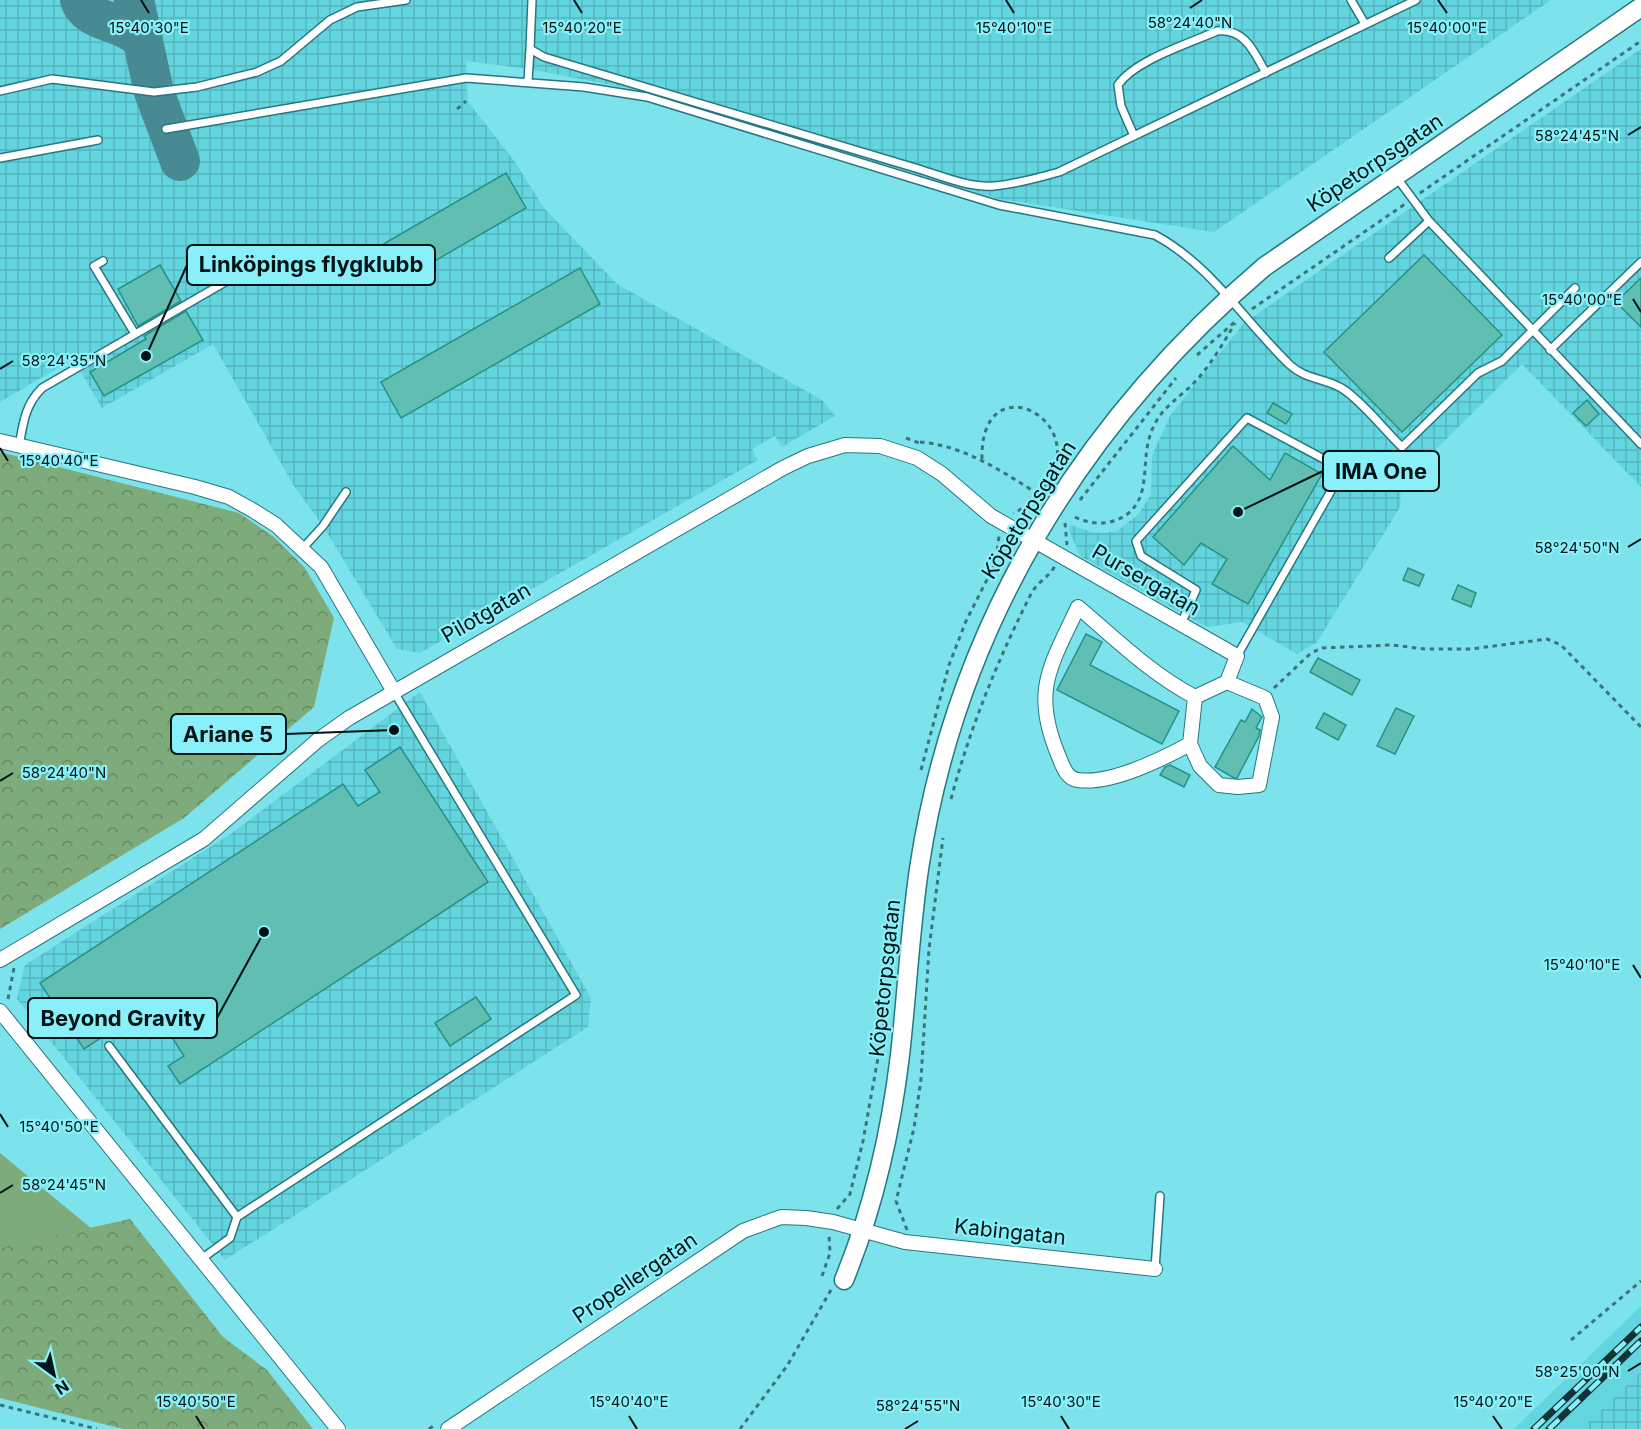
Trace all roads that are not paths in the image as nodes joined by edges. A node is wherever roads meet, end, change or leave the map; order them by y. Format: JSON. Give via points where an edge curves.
{"nodes":[{"id":1,"x":406,"y":0,"type":"edge"},
{"id":2,"x":532,"y":0,"type":"edge"},
{"id":3,"x":1351,"y":0,"type":"edge"},
{"id":4,"x":1416,"y":0,"type":"edge"},
{"id":5,"x":1641,"y":7,"type":"edge"},
{"id":6,"x":1365,"y":24,"type":"junction"},
{"id":7,"x":530,"y":49,"type":"junction"},
{"id":8,"x":1266,"y":73,"type":"junction"},
{"id":9,"x":528,"y":81,"type":"junction"},
{"id":10,"x":0,"y":91,"type":"edge"},
{"id":11,"x":166,"y":129,"type":"dead end"},
{"id":12,"x":1134,"y":136,"type":"junction"},
{"id":13,"x":98,"y":140,"type":"dead end"},
{"id":14,"x":0,"y":158,"type":"edge"},
{"id":15,"x":1396,"y":176,"type":"junction"},
{"id":16,"x":1429,"y":221,"type":"junction"},
{"id":17,"x":1389,"y":258,"type":"dead end"},
{"id":18,"x":103,"y":261,"type":"dead end"},
{"id":19,"x":1641,"y":262,"type":"edge"},
{"id":20,"x":227,"y":281,"type":"dead end"},
{"id":21,"x":1575,"y":288,"type":"dead end"},
{"id":22,"x":1229,"y":297,"type":"junction"},
{"id":23,"x":1531,"y":329,"type":"junction"},
{"id":24,"x":135,"y":334,"type":"junction"},
{"id":25,"x":1550,"y":350,"type":"junction"},
{"id":26,"x":0,"y":441,"type":"edge"},
{"id":27,"x":1641,"y":444,"type":"edge"},
{"id":28,"x":19,"y":447,"type":"junction"},
{"id":29,"x":346,"y":492,"type":"dead end"},
{"id":30,"x":1033,"y":540,"type":"junction"},
{"id":31,"x":303,"y":548,"type":"junction"},
{"id":32,"x":1180,"y":625,"type":"junction"},
{"id":33,"x":1237,"y":656,"type":"junction"},
{"id":34,"x":1227,"y":682,"type":"junction"},
{"id":35,"x":393,"y":690,"type":"junction"},
{"id":36,"x":1195,"y":697,"type":"junction"},
{"id":37,"x":1190,"y":744,"type":"junction"},
{"id":38,"x":0,"y":960,"type":"edge"},
{"id":39,"x":0,"y":1011,"type":"edge"},
{"id":40,"x":109,"y":1046,"type":"dead end"},
{"id":41,"x":1160,"y":1196,"type":"dead end"},
{"id":42,"x":237,"y":1217,"type":"junction"},
{"id":43,"x":861,"y":1232,"type":"junction"},
{"id":44,"x":200,"y":1260,"type":"junction"},
{"id":45,"x":1155,"y":1269,"type":"joint"},
{"id":46,"x":844,"y":1280,"type":"road end"},
{"id":47,"x":338,"y":1429,"type":"edge"},
{"id":48,"x":448,"y":1429,"type":"edge"}],
"edges":[{"from":1,"to":10,"type":"lane","via":[[357,7],[330,20],[281,61],[257,72],[197,87],[154,92],[52,79]]},
{"from":2,"to":7,"type":"lane"},
{"from":3,"to":6,"type":"lane"},
{"from":4,"to":6,"type":"lane"},
{"from":5,"to":15,"type":"street","name":"Köpetorpsgatan"},
{"from":6,"to":8,"type":"lane"},
{"from":7,"to":9,"type":"lane"},
{"from":7,"to":12,"type":"lane","via":[[544,57],[969,183],[1010,184],[1059,172]]},
{"from":8,"to":12,"type":"lane"},
{"from":8,"to":12,"type":"lane","via":[[1247,41],[1226,30],[1138,67],[1118,86],[1121,106]]},
{"from":9,"to":11,"type":"lane","via":[[466,78]]},
{"from":9,"to":22,"type":"lane","via":[[647,97],[999,205],[1155,235],[1177,248]]},
{"from":13,"to":14,"type":"lane"},
{"from":15,"to":16,"type":"lane"},
{"from":15,"to":22,"type":"street","name":"Köpetorpsgatan","via":[[1281,255]]},
{"from":16,"to":17,"type":"lane"},
{"from":16,"to":23,"type":"lane"},
{"from":18,"to":24,"type":"lane","via":[[94,266]]},
{"from":19,"to":25,"type":"lane"},
{"from":20,"to":24,"type":"lane"},
{"from":21,"to":23,"type":"lane"},
{"from":22,"to":23,"type":"lane","via":[[1291,366],[1306,377],[1345,390],[1402,447],[1478,373],[1502,361]]},
{"from":22,"to":30,"type":"street","name":"Köpetorpsgatan","via":[[1166,360],[1119,415],[1060,495]]},
{"from":23,"to":25,"type":"lane"},
{"from":24,"to":28,"type":"lane","via":[[38,393],[25,413]]},
{"from":25,"to":27,"type":"lane"},
{"from":26,"to":28,"type":"street"},
{"from":28,"to":31,"type":"street","via":[[229,497],[276,525]]},
{"from":29,"to":31,"type":"lane"},
{"from":30,"to":32,"type":"street","name":"Pursergatan"},
{"from":30,"to":35,"type":"street","name":"Pilotgatan","via":[[975,504],[917,458],[880,446],[835,447],[783,468]]},
{"from":30,"to":43,"type":"street","name":"Köpetorpsgatan","via":[[970,669],[939,766],[919,870],[895,1091]]},
{"from":31,"to":35,"type":"street","via":[[321,567]]},
{"from":32,"to":33,"type":"street","name":"Pursergatan"},
{"from":32,"to":33,"type":"lane","via":[[1196,590],[1141,556],[1136,541],[1247,418],[1333,464],[1340,476]]},
{"from":33,"to":34,"type":"street"},
{"from":34,"to":36,"type":"street"},
{"from":34,"to":37,"type":"street","via":[[1265,698],[1272,717],[1259,785],[1219,785],[1200,766]]},
{"from":35,"to":38,"type":"street","name":"Pilotgatan","via":[[318,740],[204,839]]},
{"from":35,"to":42,"type":"lane","via":[[576,995]]},
{"from":36,"to":37,"type":"street"},
{"from":36,"to":37,"type":"street","via":[[1150,669],[1078,607],[1044,686],[1047,730],[1067,775],[1078,780],[1115,776],[1149,765]]},
{"from":39,"to":44,"type":"street"},
{"from":40,"to":42,"type":"lane"},
{"from":41,"to":45,"type":"lane"},
{"from":42,"to":44,"type":"lane","via":[[230,1238]]},
{"from":43,"to":45,"type":"street","name":"Kabingatan","via":[[905,1242]]},
{"from":43,"to":46,"type":"street","name":"Köpetorpsgatan"},
{"from":43,"to":48,"type":"street","name":"Propellergatan","via":[[833,1222],[781,1217],[743,1231]]},
{"from":44,"to":47,"type":"street"}]}
